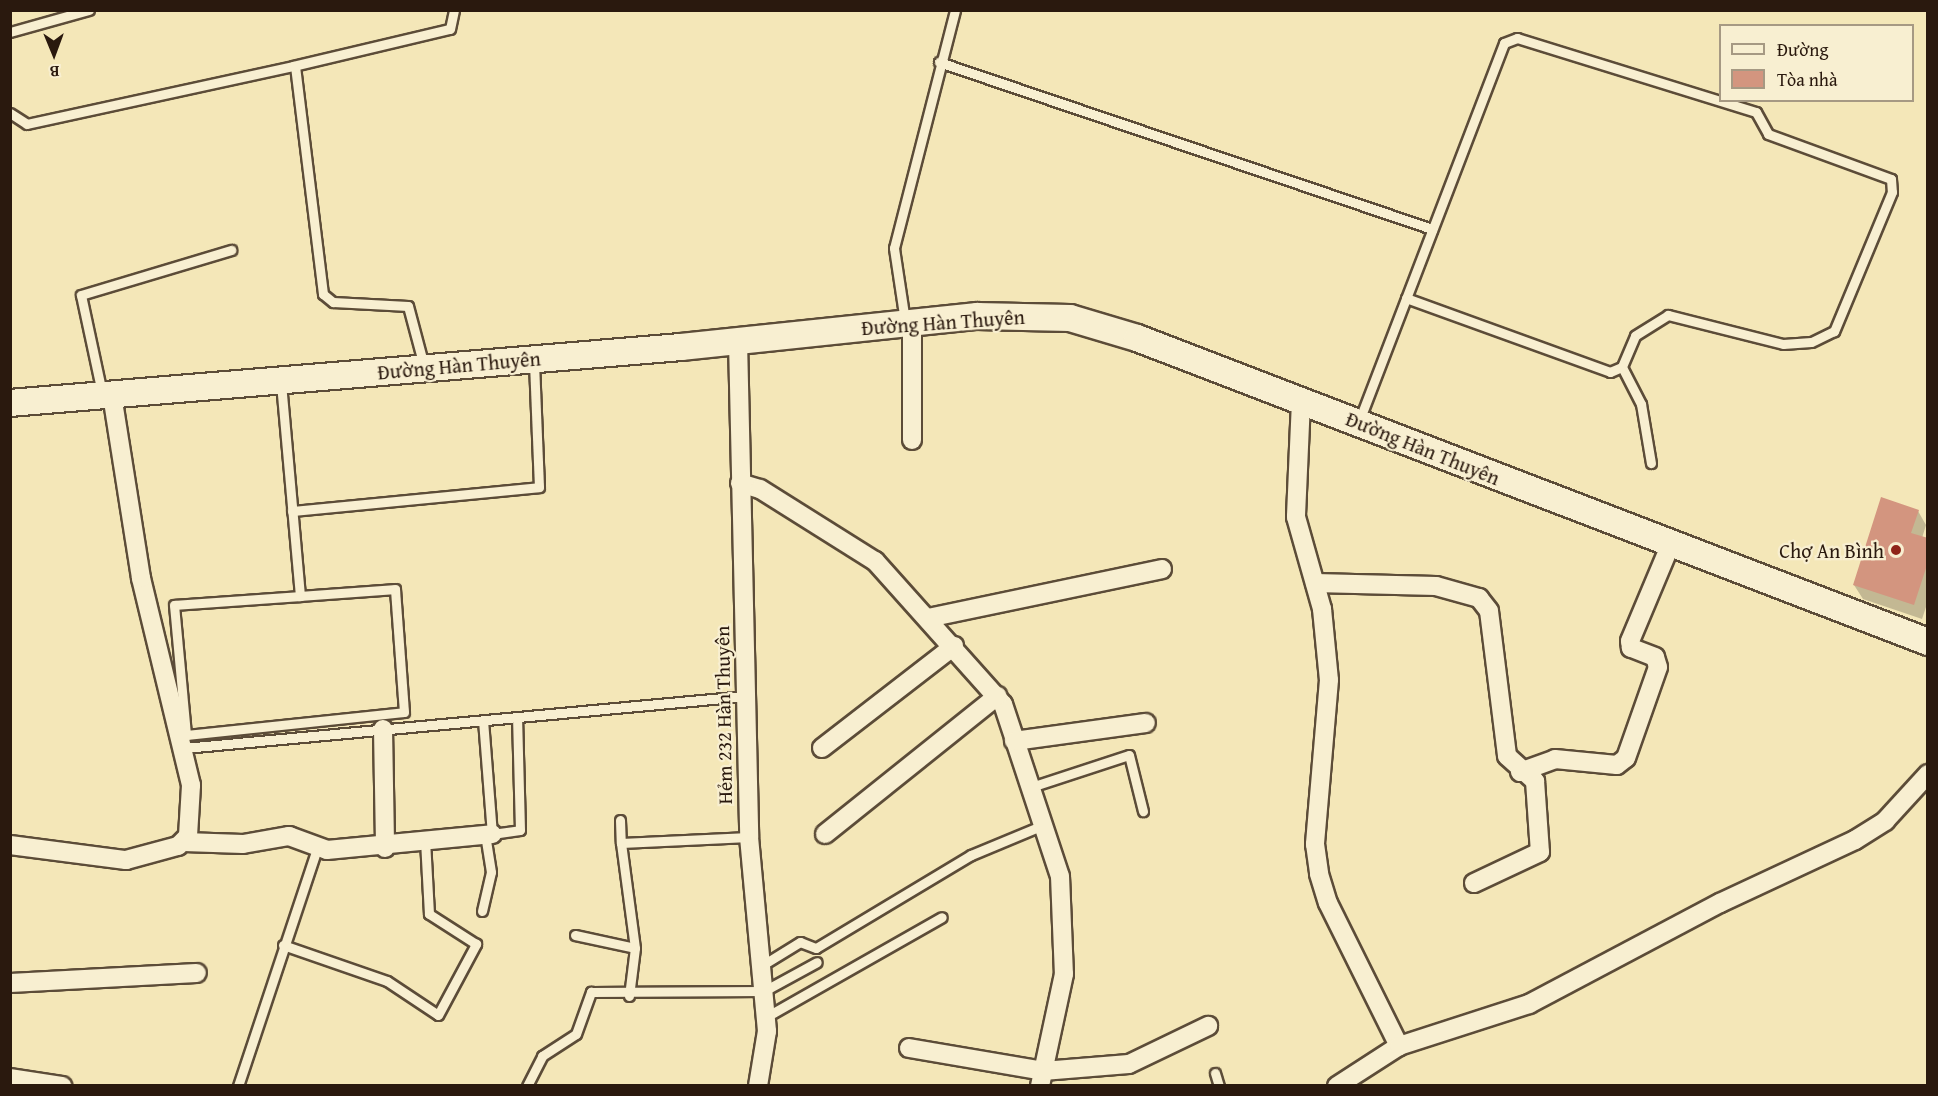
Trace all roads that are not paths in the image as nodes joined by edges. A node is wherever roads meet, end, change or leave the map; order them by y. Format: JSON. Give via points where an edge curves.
{"nodes":[{"id":1,"x":89,"y":10,"type":"edge"},
{"id":2,"x":454,"y":10,"type":"edge"},
{"id":3,"x":955,"y":10,"type":"edge"},
{"id":4,"x":10,"y":32,"type":"edge"},
{"id":5,"x":939,"y":62,"type":"junction"},
{"id":6,"x":295,"y":66,"type":"junction"},
{"id":7,"x":1719,"y":101,"type":"edge"},
{"id":8,"x":1724,"y":102,"type":"edge"},
{"id":9,"x":10,"y":113,"type":"edge"},
{"id":10,"x":1432,"y":229,"type":"junction"},
{"id":11,"x":231,"y":250,"type":"dead end"},
{"id":12,"x":1406,"y":298,"type":"junction"},
{"id":13,"x":909,"y":323,"type":"junction"},
{"id":14,"x":738,"y":341,"type":"junction"},
{"id":15,"x":534,"y":359,"type":"junction"},
{"id":16,"x":1622,"y":367,"type":"junction"},
{"id":17,"x":424,"y":368,"type":"junction"},
{"id":18,"x":281,"y":380,"type":"junction"},
{"id":19,"x":107,"y":395,"type":"junction"},
{"id":20,"x":11,"y":400,"type":"edge"},
{"id":21,"x":1301,"y":401,"type":"junction"},
{"id":22,"x":1358,"y":423,"type":"junction"},
{"id":23,"x":912,"y":440,"type":"dead end"},
{"id":24,"x":1651,"y":463,"type":"dead end"},
{"id":25,"x":740,"y":483,"type":"junction"},
{"id":26,"x":292,"y":511,"type":"junction"},
{"id":27,"x":1670,"y":546,"type":"junction"},
{"id":28,"x":1162,"y":569,"type":"dead end"},
{"id":29,"x":1315,"y":583,"type":"junction"},
{"id":30,"x":300,"y":596,"type":"junction"},
{"id":31,"x":928,"y":618,"type":"junction"},
{"id":32,"x":1928,"y":642,"type":"edge"},
{"id":33,"x":954,"y":646,"type":"junction"},
{"id":34,"x":745,"y":696,"type":"junction"},
{"id":35,"x":997,"y":696,"type":"junction"},
{"id":36,"x":516,"y":717,"type":"junction"},
{"id":37,"x":483,"y":720,"type":"junction"},
{"id":38,"x":1146,"y":723,"type":"dead end"},
{"id":39,"x":383,"y":729,"type":"junction"},
{"id":40,"x":1014,"y":741,"type":"junction"},
{"id":41,"x":184,"y":748,"type":"junction"},
{"id":42,"x":822,"y":748,"type":"dead end"},
{"id":43,"x":1520,"y":772,"type":"junction"},
{"id":44,"x":1928,"y":774,"type":"edge"},
{"id":45,"x":1029,"y":788,"type":"junction"},
{"id":46,"x":1143,"y":811,"type":"dead end"},
{"id":47,"x":620,"y":820,"type":"dead end"},
{"id":48,"x":1043,"y":825,"type":"junction"},
{"id":49,"x":489,"y":834,"type":"junction"},
{"id":50,"x":825,"y":834,"type":"dead end"},
{"id":51,"x":749,"y":837,"type":"junction"},
{"id":52,"x":425,"y":838,"type":"junction"},
{"id":53,"x":184,"y":842,"type":"junction"},
{"id":54,"x":621,"y":843,"type":"junction"},
{"id":55,"x":10,"y":845,"type":"edge"},
{"id":56,"x":317,"y":848,"type":"junction"},
{"id":57,"x":385,"y":848,"type":"junction"},
{"id":58,"x":1474,"y":883,"type":"dead end"},
{"id":59,"x":483,"y":911,"type":"dead end"},
{"id":60,"x":942,"y":917,"type":"dead end"},
{"id":61,"x":575,"y":935,"type":"dead end"},
{"id":62,"x":283,"y":945,"type":"junction"},
{"id":63,"x":635,"y":948,"type":"junction"},
{"id":64,"x":818,"y":962,"type":"dead end"},
{"id":65,"x":761,"y":966,"type":"junction"},
{"id":66,"x":197,"y":973,"type":"dead end"},
{"id":67,"x":10,"y":983,"type":"edge"},
{"id":68,"x":764,"y":991,"type":"junction"},
{"id":69,"x":629,"y":996,"type":"junction"},
{"id":70,"x":766,"y":1017,"type":"junction"},
{"id":71,"x":1208,"y":1026,"type":"dead end"},
{"id":72,"x":1399,"y":1046,"type":"junction"},
{"id":73,"x":909,"y":1048,"type":"dead end"},
{"id":74,"x":1215,"y":1073,"type":"dead end"},
{"id":75,"x":1042,"y":1078,"type":"edge"},
{"id":76,"x":11,"y":1080,"type":"edge"},
{"id":77,"x":62,"y":1086,"type":"edge"},
{"id":78,"x":238,"y":1086,"type":"edge"},
{"id":79,"x":527,"y":1086,"type":"edge"},
{"id":80,"x":758,"y":1086,"type":"edge"},
{"id":81,"x":1219,"y":1086,"type":"edge"},
{"id":82,"x":1337,"y":1086,"type":"edge"}],
"edges":[{"from":1,"to":4,"type":"lane"},
{"from":2,"to":6,"type":"lane","via":[[450,29]]},
{"from":3,"to":5,"type":"lane"},
{"from":5,"to":10,"type":"lane"},
{"from":5,"to":13,"type":"lane","via":[[894,248]]},
{"from":6,"to":9,"type":"lane","via":[[27,124]]},
{"from":6,"to":17,"type":"lane","via":[[323,294],[333,302],[408,306]]},
{"from":7,"to":10,"type":"lane","via":[[1517,38],[1504,43]]},
{"from":8,"to":16,"type":"lane","via":[[1756,112],[1768,134],[1891,179],[1892,192],[1834,331],[1811,342],[1783,344],[1668,315],[1635,336]]},
{"from":10,"to":12,"type":"lane"},
{"from":11,"to":19,"type":"lane","via":[[81,295]]},
{"from":12,"to":16,"type":"lane","via":[[1610,372]]},
{"from":12,"to":22,"type":"lane"},
{"from":13,"to":14,"type":"street","name":"Đường Hàn Thuyên"},
{"from":13,"to":21,"type":"street","name":"Đường Hàn Thuyên","via":[[1019,313],[1070,318]]},
{"from":13,"to":23,"type":"street"},
{"from":14,"to":15,"type":"street","name":"Đường Hàn Thuyên"},
{"from":14,"to":25,"type":"street","name":"Hẻm 232 Hàn Thuyên"},
{"from":15,"to":17,"type":"street","name":"Đường Hàn Thuyên"},
{"from":15,"to":26,"type":"lane","via":[[539,487]]},
{"from":16,"to":24,"type":"lane","via":[[1641,404]]},
{"from":17,"to":18,"type":"street","name":"Đường Hàn Thuyên"},
{"from":18,"to":19,"type":"street","name":"Đường Hàn Thuyên"},
{"from":18,"to":26,"type":"lane"},
{"from":19,"to":20,"type":"street","name":"Đường Hàn Thuyên"},
{"from":19,"to":41,"type":"street","via":[[141,578]]},
{"from":21,"to":22,"type":"street","name":"Đường Hàn Thuyên"},
{"from":21,"to":29,"type":"street","via":[[1296,517]]},
{"from":22,"to":27,"type":"street","name":"Đường Hàn Thuyên"},
{"from":25,"to":31,"type":"street","via":[[760,489],[867,555]]},
{"from":25,"to":34,"type":"street","name":"Hẻm 232 Hàn Thuyên"},
{"from":26,"to":30,"type":"lane"},
{"from":27,"to":32,"type":"street","name":"Đường Hàn Thuyên"},
{"from":27,"to":43,"type":"street","via":[[1630,641],[1631,648],[1655,657],[1658,667],[1626,758],[1617,765],[1555,759]]},
{"from":28,"to":31,"type":"street"},
{"from":29,"to":43,"type":"street","via":[[1436,586],[1479,598],[1490,611],[1507,756]]},
{"from":29,"to":72,"type":"street","via":[[1329,680],[1316,844],[1319,874],[1328,903]]},
{"from":30,"to":30,"type":"lane","via":[[174,605],[186,735],[404,712],[395,589]]},
{"from":31,"to":33,"type":"street"},
{"from":33,"to":35,"type":"street"},
{"from":33,"to":42,"type":"street"},
{"from":34,"to":36,"type":"lane"},
{"from":34,"to":51,"type":"street","name":"Hẻm 232 Hàn Thuyên"},
{"from":35,"to":40,"type":"street"},
{"from":35,"to":50,"type":"street"},
{"from":36,"to":37,"type":"lane"},
{"from":36,"to":49,"type":"lane","via":[[520,830]]},
{"from":37,"to":39,"type":"lane"},
{"from":37,"to":49,"type":"lane"},
{"from":38,"to":40,"type":"street"},
{"from":39,"to":41,"type":"lane"},
{"from":39,"to":57,"type":"street"},
{"from":40,"to":45,"type":"street"},
{"from":41,"to":53,"type":"street","via":[[192,803]]},
{"from":43,"to":58,"type":"street","via":[[1535,781],[1539,852]]},
{"from":44,"to":72,"type":"street","via":[[1885,821],[1855,840],[1720,903],[1529,1004]]},
{"from":45,"to":46,"type":"lane","via":[[1129,755]]},
{"from":45,"to":48,"type":"street"},
{"from":47,"to":54,"type":"lane"},
{"from":48,"to":65,"type":"lane","via":[[971,855],[816,948],[800,942]]},
{"from":48,"to":75,"type":"street","via":[[1060,876],[1064,974]]},
{"from":49,"to":52,"type":"street"},
{"from":49,"to":59,"type":"lane","via":[[490,872]]},
{"from":51,"to":54,"type":"lane"},
{"from":51,"to":65,"type":"street","name":"Hẻm 232 Hàn Thuyên"},
{"from":52,"to":57,"type":"street"},
{"from":52,"to":62,"type":"lane","via":[[429,914],[476,944],[438,1015],[387,981]]},
{"from":53,"to":55,"type":"street","via":[[126,860]]},
{"from":53,"to":56,"type":"street","via":[[243,844],[289,836]]},
{"from":54,"to":63,"type":"lane"},
{"from":56,"to":57,"type":"street"},
{"from":56,"to":62,"type":"lane"},
{"from":60,"to":70,"type":"lane"},
{"from":61,"to":63,"type":"lane"},
{"from":62,"to":78,"type":"lane"},
{"from":63,"to":69,"type":"lane"},
{"from":64,"to":68,"type":"lane"},
{"from":65,"to":68,"type":"street","name":"Hẻm 232 Hàn Thuyên"},
{"from":66,"to":67,"type":"street"},
{"from":68,"to":69,"type":"lane"},
{"from":68,"to":70,"type":"street","name":"Hẻm 232 Hàn Thuyên"},
{"from":69,"to":79,"type":"lane","via":[[591,992],[576,1034],[542,1056]]},
{"from":70,"to":80,"type":"street","name":"Hẻm 232 Hàn Thuyên","via":[[765,1065]]},
{"from":71,"to":75,"type":"street","via":[[1129,1064]]},
{"from":72,"to":82,"type":"street"},
{"from":73,"to":75,"type":"street"},
{"from":74,"to":81,"type":"lane"},
{"from":76,"to":77,"type":"street"}]}
